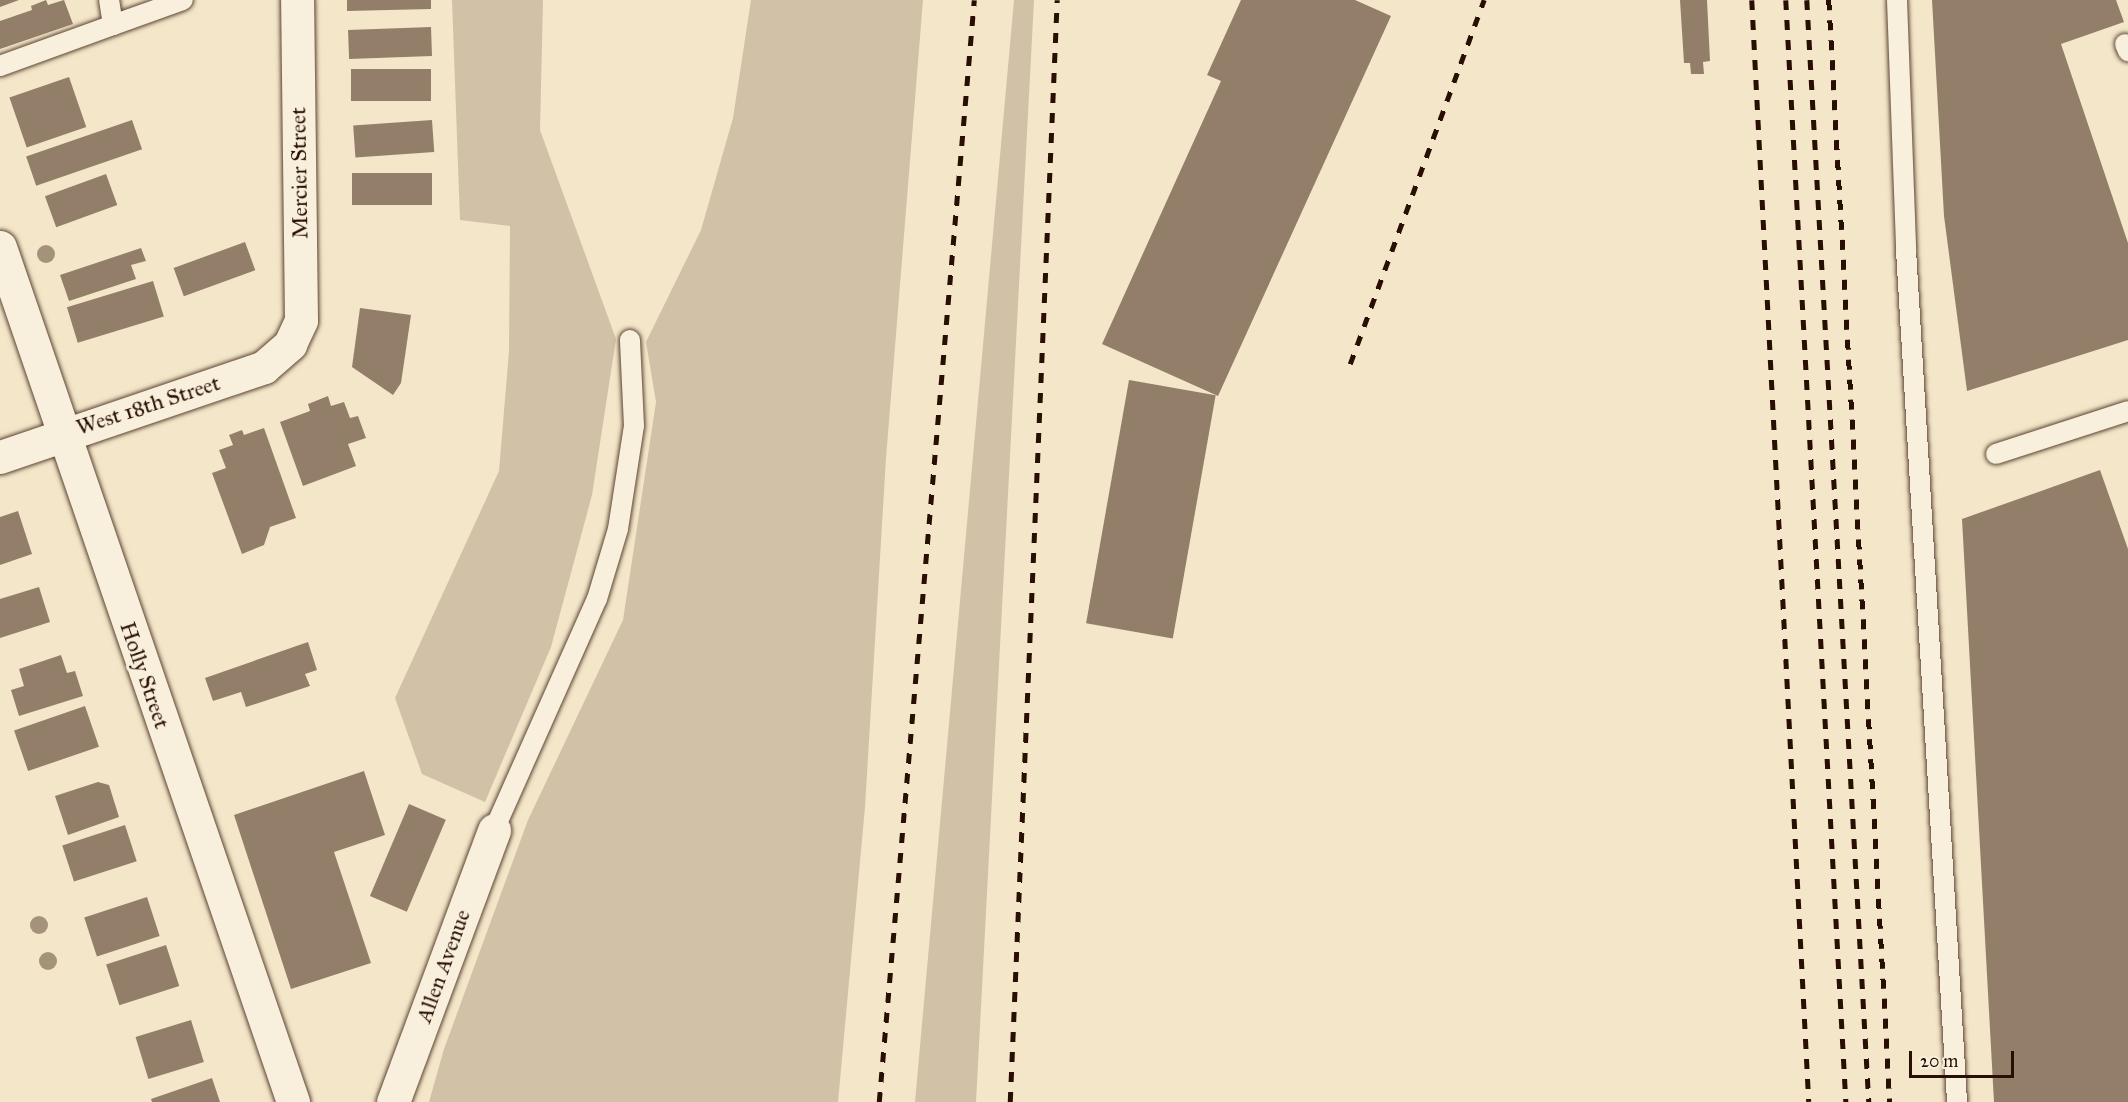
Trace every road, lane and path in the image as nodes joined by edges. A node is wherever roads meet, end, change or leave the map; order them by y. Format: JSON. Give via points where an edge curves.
{"nodes":[{"id":1,"x":109,"y":0,"type":"edge"},
{"id":2,"x":183,"y":0,"type":"edge"},
{"id":3,"x":297,"y":0,"type":"edge"},
{"id":4,"x":1897,"y":0,"type":"edge"},
{"id":5,"x":112,"y":25,"type":"junction"},
{"id":6,"x":0,"y":66,"type":"edge"},
{"id":7,"x":0,"y":247,"type":"edge"},
{"id":8,"x":630,"y":340,"type":"dead end"},
{"id":9,"x":290,"y":344,"type":"joint"},
{"id":10,"x":2128,"y":411,"type":"edge"},
{"id":11,"x":62,"y":434,"type":"junction"},
{"id":12,"x":1996,"y":453,"type":"dead end"},
{"id":13,"x":0,"y":458,"type":"edge"},
{"id":14,"x":494,"y":830,"type":"joint"},
{"id":15,"x":293,"y":1102,"type":"edge"},
{"id":16,"x":393,"y":1102,"type":"edge"},
{"id":17,"x":1958,"y":1102,"type":"edge"}],
"edges":[{"from":1,"to":5,"type":"lane"},
{"from":2,"to":5,"type":"lane"},
{"from":3,"to":9,"type":"street","name":"Mercier Street","via":[[301,320]]},
{"from":4,"to":17,"type":"lane","via":[[1906,250]]},
{"from":5,"to":6,"type":"lane"},
{"from":7,"to":11,"type":"street","name":"Holly Street"},
{"from":8,"to":14,"type":"lane","via":[[634,426],[618,529],[597,599]]},
{"from":9,"to":11,"type":"street","name":"West 18th Street","via":[[264,367]]},
{"from":10,"to":12,"type":"lane"},
{"from":11,"to":13,"type":"street","name":"West 18th Street"},
{"from":11,"to":15,"type":"street","name":"Holly Street"},
{"from":14,"to":16,"type":"street","name":"Allen Avenue"}]}
